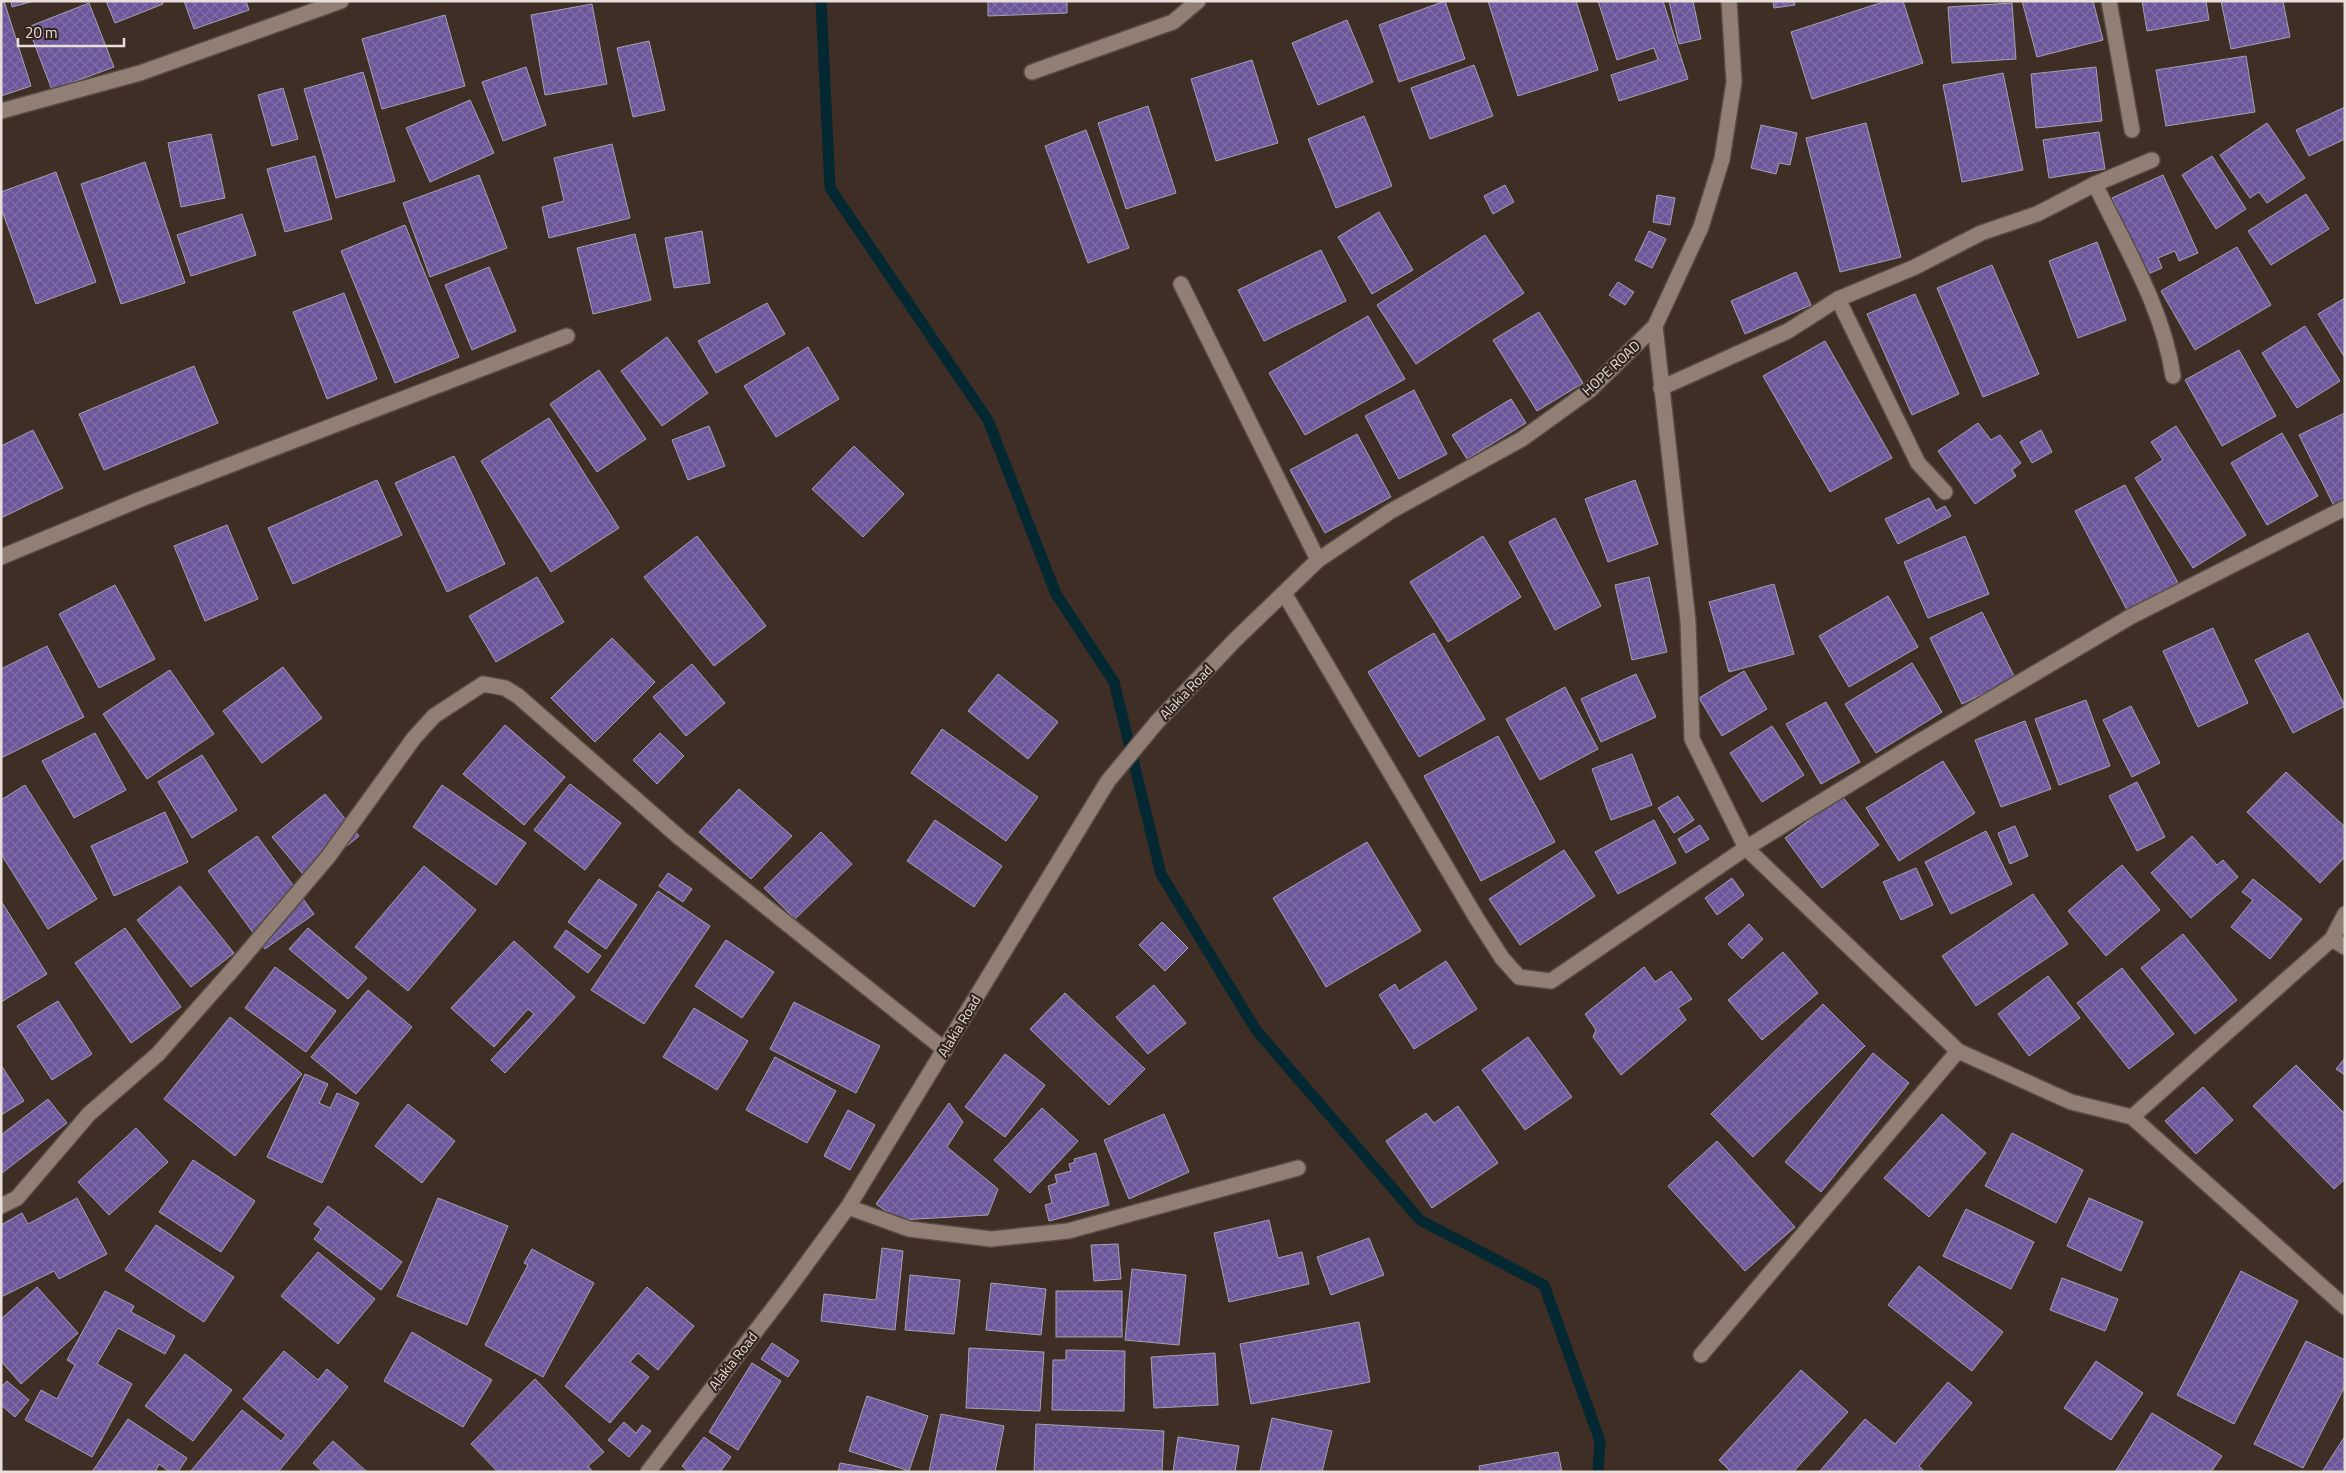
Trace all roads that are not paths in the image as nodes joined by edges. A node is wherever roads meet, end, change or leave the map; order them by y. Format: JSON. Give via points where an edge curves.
{"nodes":[{"id":1,"x":341,"y":1,"type":"edge"},
{"id":2,"x":1198,"y":1,"type":"edge"},
{"id":3,"x":1730,"y":1,"type":"edge"},
{"id":4,"x":2109,"y":1,"type":"edge"},
{"id":5,"x":1032,"y":72,"type":"dead end"},
{"id":6,"x":1,"y":111,"type":"edge"},
{"id":7,"x":2132,"y":130,"type":"dead end"},
{"id":8,"x":2152,"y":160,"type":"dead end"},
{"id":9,"x":2095,"y":184,"type":"junction"},
{"id":10,"x":1181,"y":284,"type":"dead end"},
{"id":11,"x":1838,"y":299,"type":"junction"},
{"id":12,"x":1655,"y":326,"type":"junction"},
{"id":13,"x":567,"y":336,"type":"dead end"},
{"id":14,"x":2173,"y":376,"type":"dead end"},
{"id":15,"x":1661,"y":388,"type":"junction"},
{"id":16,"x":1945,"y":492,"type":"dead end"},
{"id":17,"x":2345,"y":508,"type":"edge"},
{"id":18,"x":1,"y":557,"type":"edge"},
{"id":19,"x":1318,"y":560,"type":"junction"},
{"id":20,"x":1284,"y":593,"type":"junction"},
{"id":21,"x":1746,"y":848,"type":"junction"},
{"id":22,"x":2345,"y":914,"type":"edge"},
{"id":23,"x":2338,"y":943,"type":"edge"},
{"id":24,"x":945,"y":1050,"type":"junction"},
{"id":25,"x":1958,"y":1051,"type":"junction"},
{"id":26,"x":2132,"y":1117,"type":"junction"},
{"id":27,"x":1298,"y":1168,"type":"dead end"},
{"id":28,"x":1,"y":1206,"type":"edge"},
{"id":29,"x":848,"y":1207,"type":"junction"},
{"id":30,"x":2345,"y":1307,"type":"edge"},
{"id":31,"x":1700,"y":1356,"type":"dead end"},
{"id":32,"x":648,"y":1472,"type":"edge"}],
"edges":[{"from":1,"to":6,"type":"street","via":[[140,73]]},
{"from":2,"to":5,"type":"street","via":[[1173,22]]},
{"from":3,"to":12,"type":"street","name":"HOPE ROAD","via":[[1734,82],[1722,159],[1700,226]]},
{"from":4,"to":7,"type":"street"},
{"from":8,"to":9,"type":"street"},
{"from":9,"to":11,"type":"street","via":[[2037,214],[1980,233],[1915,267]]},
{"from":9,"to":14,"type":"street","via":[[2160,321],[2169,348]]},
{"from":10,"to":19,"type":"street"},
{"from":11,"to":15,"type":"street","via":[[1788,331]]},
{"from":11,"to":16,"type":"street","via":[[1918,463]]},
{"from":12,"to":15,"type":"street"},
{"from":12,"to":19,"type":"street","name":"HOPE ROAD","via":[[1590,390],[1522,439],[1391,510]]},
{"from":13,"to":18,"type":"street","via":[[159,492]]},
{"from":15,"to":21,"type":"street","via":[[1688,621],[1692,739]]},
{"from":17,"to":21,"type":"street","via":[[2130,617]]},
{"from":19,"to":20,"type":"street","name":"HOPE ROAD"},
{"from":20,"to":21,"type":"street","via":[[1477,920],[1519,977],[1551,981]]},
{"from":20,"to":24,"type":"street","name":"Alakia Road","via":[[1157,722],[1108,781]]},
{"from":21,"to":25,"type":"street"},
{"from":22,"to":23,"type":"street"},
{"from":23,"to":26,"type":"street"},
{"from":24,"to":28,"type":"street","via":[[680,838],[518,696],[505,688],[483,684],[429,721],[328,857],[158,1054],[89,1114],[17,1198]]},
{"from":24,"to":29,"type":"street","name":"Alakia Road"},
{"from":25,"to":26,"type":"street","via":[[2071,1102]]},
{"from":25,"to":31,"type":"street"},
{"from":26,"to":30,"type":"street"},
{"from":27,"to":29,"type":"street","via":[[1068,1231],[991,1239],[909,1229]]},
{"from":29,"to":32,"type":"street","name":"Alakia Road"}]}
